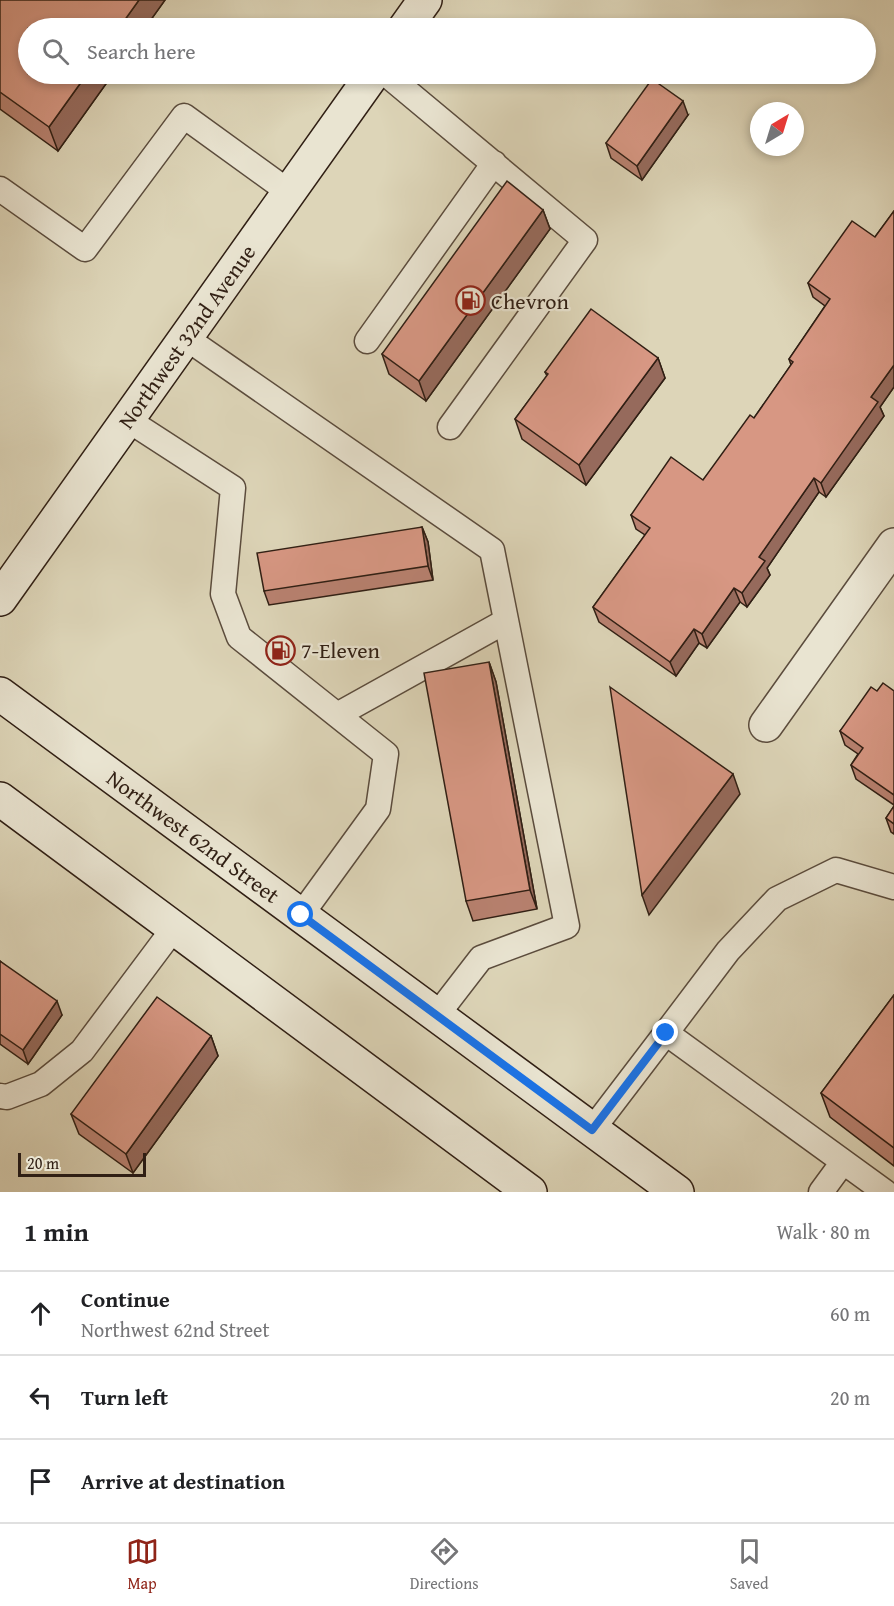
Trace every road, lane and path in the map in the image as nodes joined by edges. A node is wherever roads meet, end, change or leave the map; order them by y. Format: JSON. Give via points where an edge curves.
{"nodes":[{"id":1,"x":425,"y":0,"type":"edge"},
{"id":2,"x":412,"y":18,"type":"edge"},
{"id":3,"x":366,"y":84,"type":"edge"},
{"id":4,"x":398,"y":84,"type":"edge"},
{"id":5,"x":494,"y":163,"type":"junction"},
{"id":6,"x":0,"y":189,"type":"edge"},
{"id":7,"x":289,"y":192,"type":"junction"},
{"id":8,"x":186,"y":338,"type":"junction"},
{"id":9,"x":367,"y":340,"type":"dead end"},
{"id":10,"x":128,"y":420,"type":"junction"},
{"id":11,"x":450,"y":427,"type":"dead end"},
{"id":12,"x":890,"y":561,"type":"edge"},
{"id":13,"x":0,"y":599,"type":"edge"},
{"id":14,"x":506,"y":621,"type":"junction"},
{"id":15,"x":0,"y":694,"type":"edge"},
{"id":16,"x":337,"y":716,"type":"junction"},
{"id":17,"x":766,"y":725,"type":"dead end"},
{"id":18,"x":0,"y":799,"type":"edge"},
{"id":19,"x":894,"y":887,"type":"edge"},
{"id":20,"x":301,"y":915,"type":"junction"},
{"id":21,"x":174,"y":927,"type":"junction"},
{"id":22,"x":437,"y":1015,"type":"junction"},
{"id":23,"x":666,"y":1033,"type":"junction"},
{"id":24,"x":0,"y":1096,"type":"edge"},
{"id":25,"x":592,"y":1130,"type":"junction"},
{"id":26,"x":843,"y":1162,"type":"junction"},
{"id":27,"x":530,"y":1192,"type":"edge"},
{"id":28,"x":677,"y":1192,"type":"edge"},
{"id":29,"x":821,"y":1192,"type":"edge"},
{"id":30,"x":885,"y":1192,"type":"edge"}],
"edges":[{"from":1,"to":2,"type":"main road"},
{"from":3,"to":7,"type":"main road","name":"Northwest 32nd Avenue"},
{"from":4,"to":5,"type":"lane"},
{"from":5,"to":9,"type":"lane"},
{"from":5,"to":11,"type":"lane","via":[[585,240]]},
{"from":6,"to":7,"type":"lane","via":[[85,249],[184,116]]},
{"from":7,"to":8,"type":"main road","name":"Northwest 32nd Avenue"},
{"from":8,"to":10,"type":"main road","name":"Northwest 32nd Avenue"},
{"from":8,"to":14,"type":"lane","via":[[492,550]]},
{"from":10,"to":13,"type":"main road","name":"Northwest 32nd Avenue"},
{"from":10,"to":16,"type":"lane","via":[[233,488],[223,594],[239,638]]},
{"from":12,"to":17,"type":"main road"},
{"from":14,"to":16,"type":"lane"},
{"from":14,"to":22,"type":"lane","via":[[567,926],[481,958]]},
{"from":15,"to":20,"type":"main road","name":"Northwest 62nd Street"},
{"from":16,"to":20,"type":"lane","via":[[386,754],[378,808]]},
{"from":18,"to":21,"type":"main road"},
{"from":19,"to":23,"type":"lane","via":[[836,870],[777,899],[728,951]]},
{"from":20,"to":22,"type":"main road","name":"Northwest 62nd Street"},
{"from":21,"to":24,"type":"lane","via":[[82,1051],[41,1084]]},
{"from":21,"to":27,"type":"main road"},
{"from":22,"to":25,"type":"main road","name":"Northwest 62nd Street"},
{"from":23,"to":25,"type":"lane"},
{"from":23,"to":26,"type":"lane"},
{"from":25,"to":28,"type":"main road","name":"Northwest 62nd Street"},
{"from":26,"to":29,"type":"lane"},
{"from":26,"to":30,"type":"lane"}]}
